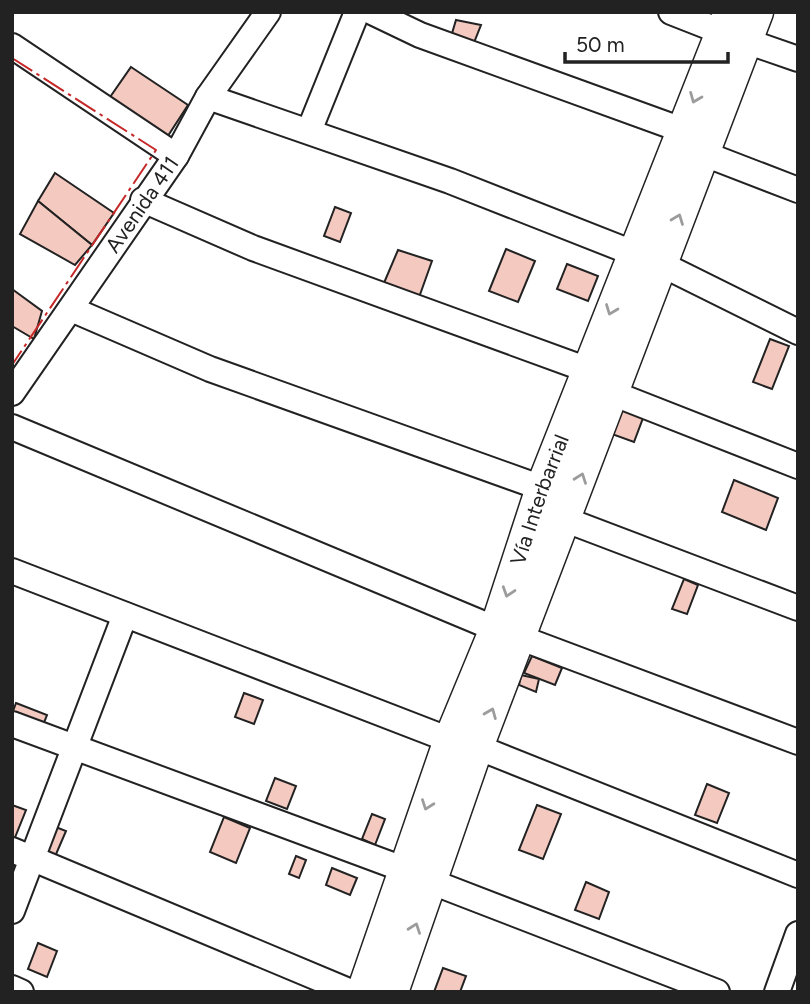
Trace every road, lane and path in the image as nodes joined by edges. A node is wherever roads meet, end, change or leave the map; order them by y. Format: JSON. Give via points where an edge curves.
{"nodes":[{"id":1,"x":268,"y":12,"type":"edge"},
{"id":2,"x":358,"y":12,"type":"edge"},
{"id":3,"x":372,"y":12,"type":"edge"},
{"id":4,"x":671,"y":12,"type":"edge"},
{"id":5,"x":739,"y":24,"type":"edge"},
{"id":6,"x":12,"y":46,"type":"edge"},
{"id":7,"x":798,"y":59,"type":"edge"},
{"id":8,"x":208,"y":97,"type":"junction"},
{"id":9,"x":309,"y":131,"type":"junction"},
{"id":10,"x":692,"y":142,"type":"junction"},
{"id":11,"x":176,"y":156,"type":"junction"},
{"id":12,"x":798,"y":190,"type":"edge"},
{"id":13,"x":143,"y":200,"type":"junction"},
{"id":14,"x":647,"y":258,"type":"junction"},
{"id":15,"x":71,"y":309,"type":"junction"},
{"id":16,"x":798,"y":332,"type":"edge"},
{"id":17,"x":588,"y":370,"type":"junction"},
{"id":18,"x":12,"y":393,"type":"edge"},
{"id":19,"x":612,"y":393,"type":"junction"},
{"id":20,"x":12,"y":427,"type":"edge"},
{"id":21,"x":798,"y":466,"type":"edge"},
{"id":22,"x":542,"y":488,"type":"junction"},
{"id":23,"x":566,"y":520,"type":"junction"},
{"id":24,"x":12,"y":571,"type":"edge"},
{"id":25,"x":798,"y":608,"type":"edge"},
{"id":26,"x":125,"y":615,"type":"junction"},
{"id":27,"x":508,"y":633,"type":"junction"},
{"id":28,"x":12,"y":724,"type":"edge"},
{"id":29,"x":798,"y":742,"type":"edge"},
{"id":30,"x":463,"y":744,"type":"junction"},
{"id":31,"x":73,"y":749,"type":"junction"},
{"id":32,"x":22,"y":854,"type":"edge"},
{"id":33,"x":798,"y":875,"type":"edge"},
{"id":34,"x":418,"y":876,"type":"junction"},
{"id":35,"x":12,"y":911,"type":"edge"},
{"id":36,"x":798,"y":934,"type":"edge"},
{"id":37,"x":12,"y":989,"type":"edge"},
{"id":38,"x":21,"y":992,"type":"edge"},
{"id":39,"x":351,"y":992,"type":"edge"},
{"id":40,"x":363,"y":992,"type":"edge"},
{"id":41,"x":392,"y":992,"type":"edge"},
{"id":42,"x":717,"y":992,"type":"edge"},
{"id":43,"x":777,"y":992,"type":"edge"}],
"edges":[{"from":1,"to":8,"type":"street","name":"Avenida 411"},
{"from":2,"to":9,"type":"street"},
{"from":3,"to":10,"type":"street"},
{"from":4,"to":5,"type":"street"},
{"from":5,"to":7,"type":"street"},
{"from":5,"to":10,"type":"main road","name":"Vía Interbarrial"},
{"from":6,"to":11,"type":"street"},
{"from":8,"to":9,"type":"street"},
{"from":8,"to":11,"type":"street","name":"Avenida 411"},
{"from":9,"to":14,"type":"street"},
{"from":10,"to":12,"type":"street"},
{"from":10,"to":14,"type":"main road","name":"Vía Interbarrial"},
{"from":11,"to":13,"type":"street","name":"Avenida 411"},
{"from":13,"to":15,"type":"street","name":"Avenida 411"},
{"from":13,"to":17,"type":"street","via":[[253,248]]},
{"from":14,"to":16,"type":"street"},
{"from":14,"to":17,"type":"main road","name":"Vía Interbarrial","one_way":true},
{"from":14,"to":19,"type":"main road","name":"Vía Interbarrial"},
{"from":15,"to":18,"type":"street","name":"Avenida 411"},
{"from":15,"to":22,"type":"street","via":[[210,369]]},
{"from":17,"to":22,"type":"main road","name":"Vía Interbarrial"},
{"from":19,"to":21,"type":"street"},
{"from":23,"to":19,"type":"main road","name":"Vía Interbarrial","one_way":true},
{"from":20,"to":27,"type":"street"},
{"from":22,"to":27,"type":"main road","name":"Vía Interbarrial","one_way":true},
{"from":23,"to":25,"type":"street"},
{"from":23,"to":27,"type":"main road","name":"Vía Interbarrial"},
{"from":24,"to":26,"type":"street"},
{"from":26,"to":30,"type":"street"},
{"from":26,"to":31,"type":"street"},
{"from":27,"to":29,"type":"street"},
{"from":27,"to":30,"type":"main road","name":"Vía Interbarrial"},
{"from":28,"to":31,"type":"street"},
{"from":30,"to":33,"type":"street"},
{"from":30,"to":34,"type":"main road","name":"Vía Interbarrial"},
{"from":31,"to":32,"type":"street"},
{"from":31,"to":34,"type":"street"},
{"from":32,"to":35,"type":"street"},
{"from":32,"to":39,"type":"street"},
{"from":34,"to":40,"type":"main road","name":"Vía Interbarrial"},
{"from":41,"to":34,"type":"main road","name":"Vía Interbarrial","one_way":true},
{"from":34,"to":42,"type":"street"},
{"from":36,"to":43,"type":"street"},
{"from":37,"to":38,"type":"street"}]}
